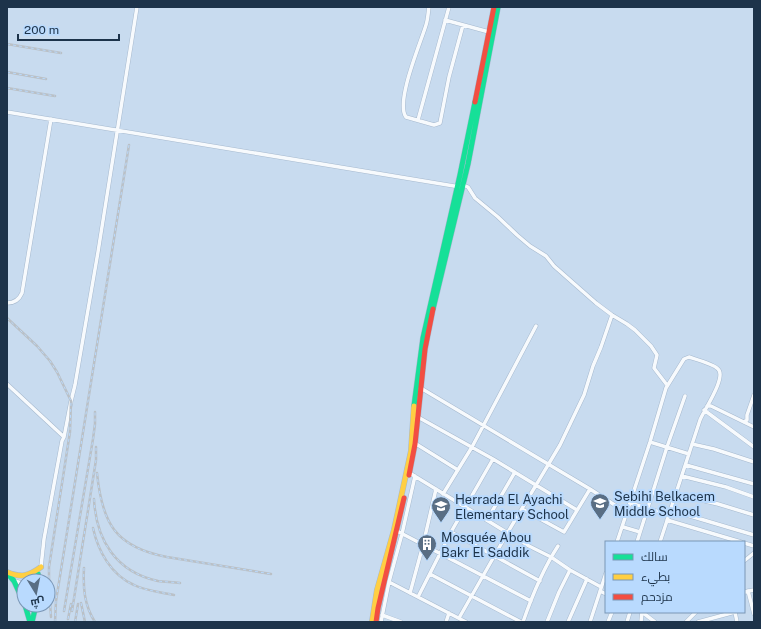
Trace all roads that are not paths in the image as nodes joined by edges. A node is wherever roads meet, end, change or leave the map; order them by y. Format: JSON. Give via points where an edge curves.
{"nodes":[{"id":1,"x":137,"y":7,"type":"edge"},
{"id":2,"x":429,"y":7,"type":"edge"},
{"id":3,"x":449,"y":7,"type":"edge"},
{"id":4,"x":494,"y":7,"type":"edge"},
{"id":5,"x":498,"y":7,"type":"edge"},
{"id":6,"x":445,"y":20,"type":"junction"},
{"id":7,"x":463,"y":25,"type":"junction"},
{"id":8,"x":489,"y":32,"type":"junction"},
{"id":9,"x":7,"y":112,"type":"edge"},
{"id":10,"x":51,"y":119,"type":"junction"},
{"id":11,"x":418,"y":120,"type":"junction"},
{"id":12,"x":118,"y":130,"type":"junction"},
{"id":13,"x":461,"y":186,"type":"junction"},
{"id":14,"x":7,"y":303,"type":"edge"},
{"id":15,"x":612,"y":315,"type":"junction"},
{"id":16,"x":536,"y":326,"type":"dead end"},
{"id":17,"x":7,"y":384,"type":"edge"},
{"id":18,"x":667,"y":385,"type":"junction"},
{"id":19,"x":418,"y":387,"type":"junction"},
{"id":20,"x":754,"y":395,"type":"edge"},
{"id":21,"x":685,"y":396,"type":"dead end"},
{"id":22,"x":707,"y":406,"type":"junction"},
{"id":23,"x":704,"y":410,"type":"junction"},
{"id":24,"x":416,"y":415,"type":"junction"},
{"id":25,"x":744,"y":422,"type":"junction"},
{"id":26,"x":484,"y":426,"type":"junction"},
{"id":27,"x":754,"y":427,"type":"edge"},
{"id":28,"x":64,"y":437,"type":"junction"},
{"id":29,"x":414,"y":442,"type":"junction"},
{"id":30,"x":650,"y":442,"type":"junction"},
{"id":31,"x":692,"y":444,"type":"junction"},
{"id":32,"x":667,"y":447,"type":"junction"},
{"id":33,"x":754,"y":447,"type":"edge"},
{"id":34,"x":472,"y":448,"type":"junction"},
{"id":35,"x":689,"y":454,"type":"junction"},
{"id":36,"x":493,"y":459,"type":"junction"},
{"id":37,"x":754,"y":462,"type":"edge"},
{"id":38,"x":549,"y":465,"type":"junction"},
{"id":39,"x":686,"y":465,"type":"junction"},
{"id":40,"x":458,"y":470,"type":"junction"},
{"id":41,"x":408,"y":472,"type":"junction"},
{"id":42,"x":515,"y":472,"type":"junction"},
{"id":43,"x":415,"y":476,"type":"junction"},
{"id":44,"x":682,"y":476,"type":"junction"},
{"id":45,"x":754,"y":484,"type":"edge"},
{"id":46,"x":536,"y":485,"type":"junction"},
{"id":47,"x":436,"y":489,"type":"junction"},
{"id":48,"x":590,"y":489,"type":"junction"},
{"id":49,"x":443,"y":494,"type":"junction"},
{"id":50,"x":676,"y":494,"type":"junction"},
{"id":51,"x":754,"y":497,"type":"edge"},
{"id":52,"x":630,"y":503,"type":"junction"},
{"id":53,"x":465,"y":507,"type":"junction"},
{"id":54,"x":522,"y":509,"type":"junction"},
{"id":55,"x":648,"y":509,"type":"junction"},
{"id":56,"x":578,"y":510,"type":"junction"},
{"id":57,"x":670,"y":510,"type":"junction"},
{"id":58,"x":627,"y":513,"type":"junction"},
{"id":59,"x":668,"y":515,"type":"junction"},
{"id":60,"x":754,"y":515,"type":"edge"},
{"id":61,"x":487,"y":520,"type":"junction"},
{"id":62,"x":667,"y":520,"type":"junction"},
{"id":63,"x":623,"y":526,"type":"junction"},
{"id":64,"x":398,"y":531,"type":"junction"},
{"id":65,"x":451,"y":532,"type":"junction"},
{"id":66,"x":508,"y":532,"type":"junction"},
{"id":67,"x":640,"y":532,"type":"junction"},
{"id":68,"x":754,"y":535,"type":"edge"},
{"id":69,"x":617,"y":541,"type":"edge"},
{"id":70,"x":637,"y":541,"type":"edge"},
{"id":71,"x":660,"y":541,"type":"edge"},
{"id":72,"x":740,"y":541,"type":"edge"},
{"id":73,"x":423,"y":545,"type":"junction"},
{"id":74,"x":558,"y":546,"type":"dead end"},
{"id":75,"x":754,"y":553,"type":"edge"},
{"id":76,"x":440,"y":554,"type":"junction"},
{"id":77,"x":494,"y":556,"type":"junction"},
{"id":78,"x":551,"y":557,"type":"junction"},
{"id":79,"x":745,"y":560,"type":"edge"},
{"id":80,"x":41,"y":567,"type":"junction"},
{"id":81,"x":570,"y":570,"type":"junction"},
{"id":82,"x":7,"y":572,"type":"edge"},
{"id":83,"x":38,"y":573,"type":"edge"},
{"id":84,"x":430,"y":574,"type":"junction"},
{"id":85,"x":483,"y":576,"type":"junction"},
{"id":86,"x":605,"y":576,"type":"edge"},
{"id":87,"x":587,"y":579,"type":"junction"},
{"id":88,"x":14,"y":581,"type":"joint"},
{"id":89,"x":387,"y":581,"type":"junction"},
{"id":90,"x":540,"y":581,"type":"junction"},
{"id":91,"x":16,"y":585,"type":"edge"},
{"id":92,"x":601,"y":589,"type":"junction"},
{"id":93,"x":754,"y":590,"type":"edge"},
{"id":94,"x":746,"y":592,"type":"edge"},
{"id":95,"x":410,"y":593,"type":"junction"},
{"id":96,"x":605,"y":593,"type":"edge"},
{"id":97,"x":472,"y":596,"type":"junction"},
{"id":98,"x":418,"y":597,"type":"junction"},
{"id":99,"x":530,"y":601,"type":"junction"},
{"id":100,"x":450,"y":613,"type":"junction"},
{"id":101,"x":643,"y":613,"type":"edge"},
{"id":102,"x":695,"y":613,"type":"edge"},
{"id":103,"x":731,"y":613,"type":"edge"},
{"id":104,"x":380,"y":614,"type":"junction"},
{"id":105,"x":754,"y":614,"type":"edge"},
{"id":106,"x":459,"y":618,"type":"junction"},
{"id":107,"x":372,"y":622,"type":"edge"},
{"id":108,"x":376,"y":622,"type":"edge"},
{"id":109,"x":381,"y":622,"type":"edge"},
{"id":110,"x":402,"y":622,"type":"edge"},
{"id":111,"x":446,"y":622,"type":"edge"},
{"id":112,"x":466,"y":622,"type":"edge"},
{"id":113,"x":522,"y":622,"type":"edge"},
{"id":114,"x":547,"y":622,"type":"edge"},
{"id":115,"x":568,"y":622,"type":"edge"},
{"id":116,"x":590,"y":622,"type":"edge"},
{"id":117,"x":655,"y":622,"type":"edge"},
{"id":118,"x":686,"y":622,"type":"edge"},
{"id":119,"x":698,"y":622,"type":"edge"}],
"edges":[{"from":1,"to":12,"type":"street"},
{"from":2,"to":11,"type":"street","via":[[427,24],[406,84],[403,105],[406,117]]},
{"from":3,"to":6,"type":"street"},
{"from":4,"to":8,"type":"main road"},
{"from":5,"to":13,"type":"main road"},
{"from":6,"to":7,"type":"street"},
{"from":6,"to":11,"type":"street"},
{"from":7,"to":8,"type":"street"},
{"from":7,"to":11,"type":"street","via":[[440,123],[434,125]]},
{"from":8,"to":13,"type":"main road"},
{"from":9,"to":10,"type":"street"},
{"from":10,"to":12,"type":"street"},
{"from":10,"to":14,"type":"street","via":[[22,293],[16,302]]},
{"from":12,"to":13,"type":"street"},
{"from":12,"to":28,"type":"street"},
{"from":13,"to":15,"type":"street","via":[[468,186],[475,198],[517,235],[546,256],[563,274]]},
{"from":13,"to":19,"type":"main road","via":[[423,338]]},
{"from":15,"to":18,"type":"street","via":[[627,324],[654,350],[657,355],[654,368]]},
{"from":15,"to":38,"type":"street","via":[[582,399]]},
{"from":16,"to":26,"type":"street"},
{"from":17,"to":28,"type":"street"},
{"from":18,"to":22,"type":"street","via":[[687,357],[716,367],[720,370],[720,376]]},
{"from":18,"to":30,"type":"street"},
{"from":19,"to":24,"type":"main road"},
{"from":19,"to":26,"type":"street"},
{"from":20,"to":25,"type":"street","via":[[747,420]]},
{"from":21,"to":32,"type":"street"},
{"from":22,"to":23,"type":"street"},
{"from":22,"to":25,"type":"street"},
{"from":23,"to":31,"type":"street"},
{"from":23,"to":33,"type":"street"},
{"from":24,"to":29,"type":"main road"},
{"from":24,"to":34,"type":"street"},
{"from":25,"to":27,"type":"street"},
{"from":26,"to":34,"type":"street"},
{"from":26,"to":38,"type":"street"},
{"from":28,"to":80,"type":"street"},
{"from":29,"to":40,"type":"street"},
{"from":29,"to":41,"type":"main road"},
{"from":30,"to":32,"type":"street"},
{"from":30,"to":52,"type":"street"},
{"from":31,"to":35,"type":"street"},
{"from":31,"to":37,"type":"street"},
{"from":32,"to":35,"type":"street"},
{"from":32,"to":55,"type":"street"},
{"from":34,"to":36,"type":"street"},
{"from":34,"to":40,"type":"street"},
{"from":35,"to":39,"type":"street"},
{"from":36,"to":42,"type":"street"},
{"from":36,"to":53,"type":"street"},
{"from":38,"to":46,"type":"street"},
{"from":38,"to":48,"type":"street"},
{"from":39,"to":44,"type":"street"},
{"from":39,"to":45,"type":"street"},
{"from":40,"to":49,"type":"street"},
{"from":41,"to":43,"type":"street"},
{"from":41,"to":64,"type":"main road"},
{"from":42,"to":46,"type":"street"},
{"from":42,"to":61,"type":"street"},
{"from":43,"to":47,"type":"street"},
{"from":43,"to":64,"type":"street"},
{"from":44,"to":50,"type":"street"},
{"from":44,"to":51,"type":"street"},
{"from":46,"to":54,"type":"street"},
{"from":46,"to":56,"type":"street"},
{"from":47,"to":49,"type":"street"},
{"from":47,"to":73,"type":"street"},
{"from":48,"to":56,"type":"street"},
{"from":48,"to":58,"type":"street"},
{"from":49,"to":53,"type":"street"},
{"from":50,"to":57,"type":"street"},
{"from":50,"to":60,"type":"street"},
{"from":52,"to":55,"type":"street"},
{"from":52,"to":58,"type":"street"},
{"from":53,"to":61,"type":"street"},
{"from":53,"to":65,"type":"street"},
{"from":54,"to":56,"type":"street","via":[[563,532]]},
{"from":54,"to":66,"type":"street"},
{"from":55,"to":59,"type":"street"},
{"from":55,"to":67,"type":"street"},
{"from":57,"to":59,"type":"street"},
{"from":57,"to":68,"type":"street"},
{"from":58,"to":63,"type":"street"},
{"from":59,"to":62,"type":"street"},
{"from":61,"to":66,"type":"street"},
{"from":62,"to":71,"type":"street"},
{"from":62,"to":72,"type":"street"},
{"from":63,"to":67,"type":"street"},
{"from":63,"to":69,"type":"street"},
{"from":64,"to":73,"type":"street"},
{"from":64,"to":89,"type":"main road"},
{"from":64,"to":107,"type":"main road","via":[[377,590]]},
{"from":65,"to":76,"type":"street"},
{"from":65,"to":77,"type":"street"},
{"from":66,"to":77,"type":"street"},
{"from":66,"to":78,"type":"street"},
{"from":67,"to":70,"type":"street"},
{"from":73,"to":76,"type":"street"},
{"from":73,"to":95,"type":"street"},
{"from":74,"to":78,"type":"street"},
{"from":75,"to":79,"type":"street"},
{"from":76,"to":84,"type":"street"},
{"from":76,"to":85,"type":"street"},
{"from":77,"to":85,"type":"street"},
{"from":77,"to":90,"type":"street"},
{"from":78,"to":81,"type":"street"},
{"from":78,"to":90,"type":"street"},
{"from":80,"to":82,"type":"main road","via":[[24,577]]},
{"from":80,"to":83,"type":"street"},
{"from":81,"to":87,"type":"street"},
{"from":81,"to":114,"type":"street"},
{"from":82,"to":88,"type":"main road"},
{"from":84,"to":97,"type":"street"},
{"from":84,"to":98,"type":"street"},
{"from":85,"to":97,"type":"street"},
{"from":85,"to":99,"type":"street"},
{"from":86,"to":92,"type":"street"},
{"from":87,"to":92,"type":"street"},
{"from":87,"to":115,"type":"street"},
{"from":88,"to":91,"type":"main road"},
{"from":89,"to":95,"type":"street"},
{"from":89,"to":104,"type":"main road"},
{"from":90,"to":99,"type":"street"},
{"from":92,"to":96,"type":"street"},
{"from":92,"to":116,"type":"street"},
{"from":93,"to":94,"type":"street"},
{"from":94,"to":105,"type":"street"},
{"from":95,"to":98,"type":"street"},
{"from":97,"to":106,"type":"street"},
{"from":97,"to":113,"type":"street"},
{"from":98,"to":100,"type":"street"},
{"from":99,"to":113,"type":"street"},
{"from":100,"to":106,"type":"street"},
{"from":100,"to":111,"type":"street"},
{"from":101,"to":117,"type":"street"},
{"from":102,"to":118,"type":"street"},
{"from":102,"to":119,"type":"street"},
{"from":103,"to":119,"type":"street"},
{"from":104,"to":108,"type":"main road"},
{"from":104,"to":109,"type":"street"},
{"from":104,"to":110,"type":"street"},
{"from":106,"to":112,"type":"street"}]}
